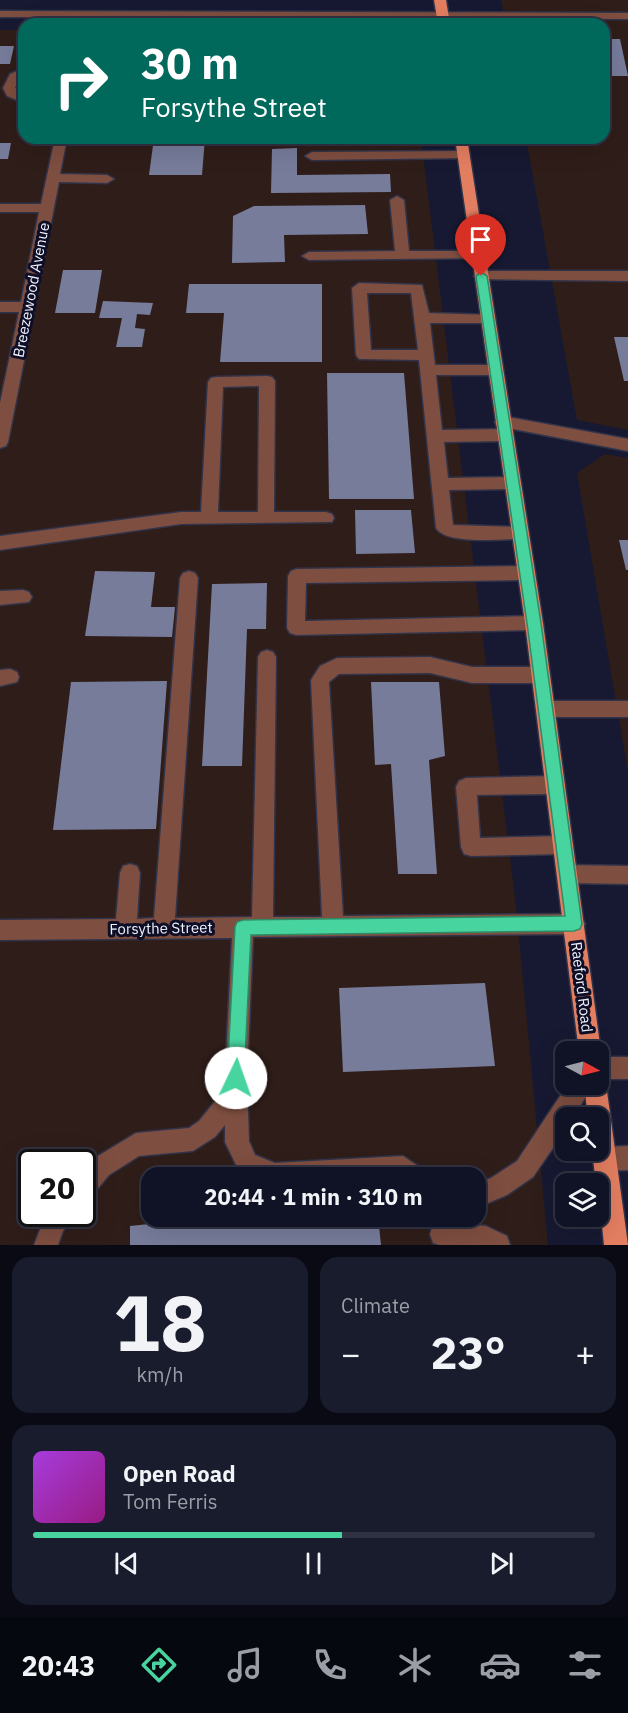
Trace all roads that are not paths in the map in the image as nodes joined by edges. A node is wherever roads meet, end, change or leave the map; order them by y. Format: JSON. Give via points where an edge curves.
{"nodes":[{"id":1,"x":89,"y":0,"type":"edge"},
{"id":2,"x":140,"y":0,"type":"edge"},
{"id":3,"x":265,"y":0,"type":"edge"},
{"id":4,"x":340,"y":0,"type":"edge"},
{"id":5,"x":440,"y":0,"type":"edge"},
{"id":6,"x":0,"y":14,"type":"edge"},
{"id":7,"x":137,"y":14,"type":"junction"},
{"id":8,"x":265,"y":14,"type":"junction"},
{"id":9,"x":340,"y":14,"type":"junction"},
{"id":10,"x":628,"y":16,"type":"edge"},
{"id":11,"x":69,"y":18,"type":"edge"},
{"id":12,"x":86,"y":18,"type":"edge"},
{"id":13,"x":96,"y":18,"type":"edge"},
{"id":14,"x":422,"y":18,"type":"edge"},
{"id":15,"x":443,"y":18,"type":"edge"},
{"id":16,"x":505,"y":18,"type":"edge"},
{"id":17,"x":18,"y":75,"type":"edge"},
{"id":18,"x":18,"y":96,"type":"edge"},
{"id":19,"x":60,"y":144,"type":"edge"},
{"id":20,"x":382,"y":144,"type":"edge"},
{"id":21,"x":461,"y":144,"type":"edge"},
{"id":22,"x":383,"y":155,"type":"junction"},
{"id":23,"x":463,"y":155,"type":"junction"},
{"id":24,"x":312,"y":156,"type":"dead end"},
{"id":25,"x":53,"y":178,"type":"junction"},
{"id":26,"x":107,"y":179,"type":"dead end"},
{"id":27,"x":397,"y":200,"type":"dead end"},
{"id":28,"x":0,"y":208,"type":"edge"},
{"id":29,"x":47,"y":208,"type":"junction"},
{"id":30,"x":402,"y":255,"type":"junction"},
{"id":31,"x":478,"y":255,"type":"junction"},
{"id":32,"x":309,"y":256,"type":"dead end"},
{"id":33,"x":481,"y":276,"type":"junction"},
{"id":34,"x":628,"y":276,"type":"edge"},
{"id":35,"x":0,"y":307,"type":"edge"},
{"id":36,"x":27,"y":307,"type":"junction"},
{"id":37,"x":422,"y":318,"type":"junction"},
{"id":38,"x":488,"y":318,"type":"junction"},
{"id":39,"x":426,"y":362,"type":"junction"},
{"id":40,"x":495,"y":370,"type":"junction"},
{"id":41,"x":504,"y":428,"type":"junction"},
{"id":42,"x":435,"y":436,"type":"junction"},
{"id":43,"x":0,"y":442,"type":"edge"},
{"id":44,"x":628,"y":445,"type":"edge"},
{"id":45,"x":512,"y":483,"type":"junction"},
{"id":46,"x":440,"y":484,"type":"junction"},
{"id":47,"x":209,"y":518,"type":"junction"},
{"id":48,"x":266,"y":518,"type":"junction"},
{"id":49,"x":326,"y":518,"type":"dead end"},
{"id":50,"x":520,"y":533,"type":"junction"},
{"id":51,"x":0,"y":543,"type":"edge"},
{"id":52,"x":526,"y":573,"type":"junction"},
{"id":53,"x":189,"y":578,"type":"dead end"},
{"id":54,"x":23,"y":597,"type":"dead end"},
{"id":55,"x":0,"y":598,"type":"edge"},
{"id":56,"x":534,"y":623,"type":"junction"},
{"id":57,"x":267,"y":657,"type":"dead end"},
{"id":58,"x":540,"y":675,"type":"junction"},
{"id":59,"x":545,"y":709,"type":"junction"},
{"id":60,"x":628,"y":709,"type":"edge"},
{"id":61,"x":555,"y":785,"type":"junction"},
{"id":62,"x":563,"y":845,"type":"junction"},
{"id":63,"x":130,"y":873,"type":"dead end"},
{"id":64,"x":567,"y":874,"type":"junction"},
{"id":65,"x":628,"y":875,"type":"edge"},
{"id":66,"x":574,"y":924,"type":"junction"},
{"id":67,"x":252,"y":927,"type":"junction"},
{"id":68,"x":333,"y":927,"type":"junction"},
{"id":69,"x":164,"y":928,"type":"junction"},
{"id":70,"x":126,"y":929,"type":"junction"},
{"id":71,"x":0,"y":930,"type":"edge"},
{"id":72,"x":589,"y":1041,"type":"edge"},
{"id":73,"x":609,"y":1068,"type":"edge"},
{"id":74,"x":628,"y":1068,"type":"edge"},
{"id":75,"x":236,"y":1078,"type":"junction"},
{"id":76,"x":575,"y":1095,"type":"edge"},
{"id":77,"x":598,"y":1095,"type":"edge"},
{"id":78,"x":616,"y":1159,"type":"edge"},
{"id":79,"x":256,"y":1167,"type":"edge"},
{"id":80,"x":96,"y":1173,"type":"edge"},
{"id":81,"x":486,"y":1192,"type":"edge"},
{"id":82,"x":53,"y":1227,"type":"edge"},
{"id":83,"x":442,"y":1232,"type":"edge"},
{"id":84,"x":46,"y":1245,"type":"edge"},
{"id":85,"x":498,"y":1245,"type":"edge"},
{"id":86,"x":616,"y":1245,"type":"edge"}],
"edges":[{"from":1,"to":12,"type":"street"},
{"from":2,"to":7,"type":"street"},
{"from":3,"to":8,"type":"street"},
{"from":4,"to":9,"type":"street"},
{"from":5,"to":15,"type":"main road"},
{"from":6,"to":11,"type":"street"},
{"from":7,"to":8,"type":"street"},
{"from":7,"to":13,"type":"street"},
{"from":8,"to":9,"type":"street"},
{"from":9,"to":14,"type":"street"},
{"from":10,"to":16,"type":"street"},
{"from":17,"to":18,"type":"street","via":[[9,88]]},
{"from":19,"to":25,"type":"street","name":"Breezewood Avenue"},
{"from":20,"to":22,"type":"street"},
{"from":21,"to":23,"type":"main road","name":"Raeford Road"},
{"from":22,"to":23,"type":"street"},
{"from":22,"to":24,"type":"street"},
{"from":23,"to":31,"type":"main road","name":"Raeford Road"},
{"from":25,"to":26,"type":"street"},
{"from":25,"to":29,"type":"street","name":"Breezewood Avenue"},
{"from":27,"to":30,"type":"street"},
{"from":28,"to":29,"type":"street"},
{"from":29,"to":36,"type":"street","name":"Breezewood Avenue"},
{"from":30,"to":31,"type":"street"},
{"from":30,"to":32,"type":"street"},
{"from":31,"to":33,"type":"main road","name":"Raeford Road"},
{"from":33,"to":34,"type":"street"},
{"from":33,"to":38,"type":"main road","name":"Raeford Road"},
{"from":35,"to":36,"type":"street"},
{"from":36,"to":43,"type":"street","name":"Breezewood Avenue"},
{"from":37,"to":38,"type":"street"},
{"from":37,"to":39,"type":"street"},
{"from":37,"to":39,"type":"street","via":[[417,288],[359,288],[364,356]]},
{"from":38,"to":40,"type":"main road","name":"Raeford Road"},
{"from":39,"to":40,"type":"street"},
{"from":39,"to":42,"type":"street"},
{"from":40,"to":41,"type":"main road","name":"Raeford Road"},
{"from":41,"to":42,"type":"street"},
{"from":41,"to":44,"type":"street"},
{"from":41,"to":45,"type":"main road","name":"Raeford Road"},
{"from":42,"to":46,"type":"street"},
{"from":45,"to":46,"type":"street"},
{"from":45,"to":50,"type":"main road","name":"Raeford Road"},
{"from":46,"to":50,"type":"street","via":[[445,528],[452,532]]},
{"from":47,"to":48,"type":"street"},
{"from":47,"to":48,"type":"street","via":[[216,382],[267,381]]},
{"from":47,"to":51,"type":"street","via":[[181,518]]},
{"from":48,"to":49,"type":"street"},
{"from":50,"to":52,"type":"main road","name":"Raeford Road"},
{"from":52,"to":56,"type":"main road","name":"Raeford Road"},
{"from":52,"to":56,"type":"street","via":[[297,576],[296,628]]},
{"from":53,"to":69,"type":"street"},
{"from":54,"to":55,"type":"street"},
{"from":56,"to":58,"type":"main road","name":"Raeford Road"},
{"from":57,"to":67,"type":"street"},
{"from":58,"to":59,"type":"main road","name":"Raeford Road"},
{"from":58,"to":68,"type":"street","via":[[472,675],[430,665],[337,666],[327,671],[320,680]]},
{"from":59,"to":60,"type":"street"},
{"from":59,"to":61,"type":"main road","name":"Raeford Road"},
{"from":61,"to":62,"type":"main road","name":"Raeford Road"},
{"from":61,"to":62,"type":"street","via":[[466,787],[471,847]]},
{"from":62,"to":64,"type":"main road","name":"Raeford Road"},
{"from":63,"to":70,"type":"street"},
{"from":64,"to":65,"type":"street"},
{"from":64,"to":66,"type":"main road","name":"Raeford Road"},
{"from":66,"to":68,"type":"street","name":"Forsythe Street"},
{"from":66,"to":72,"type":"main road","name":"Raeford Road"},
{"from":67,"to":68,"type":"street","name":"Forsythe Street"},
{"from":67,"to":69,"type":"street","name":"Forsythe Street"},
{"from":67,"to":75,"type":"street"},
{"from":69,"to":70,"type":"street","name":"Forsythe Street"},
{"from":70,"to":71,"type":"street","name":"Forsythe Street"},
{"from":73,"to":74,"type":"street"},
{"from":75,"to":79,"type":"street","via":[[237,1142],[247,1163]]},
{"from":75,"to":80,"type":"street","via":[[224,1108],[193,1139],[136,1145]]},
{"from":76,"to":81,"type":"street","via":[[525,1169]]},
{"from":77,"to":78,"type":"main road"},
{"from":78,"to":86,"type":"main road"},
{"from":82,"to":84,"type":"street"},
{"from":83,"to":85,"type":"street","via":[[486,1238]]}]}
